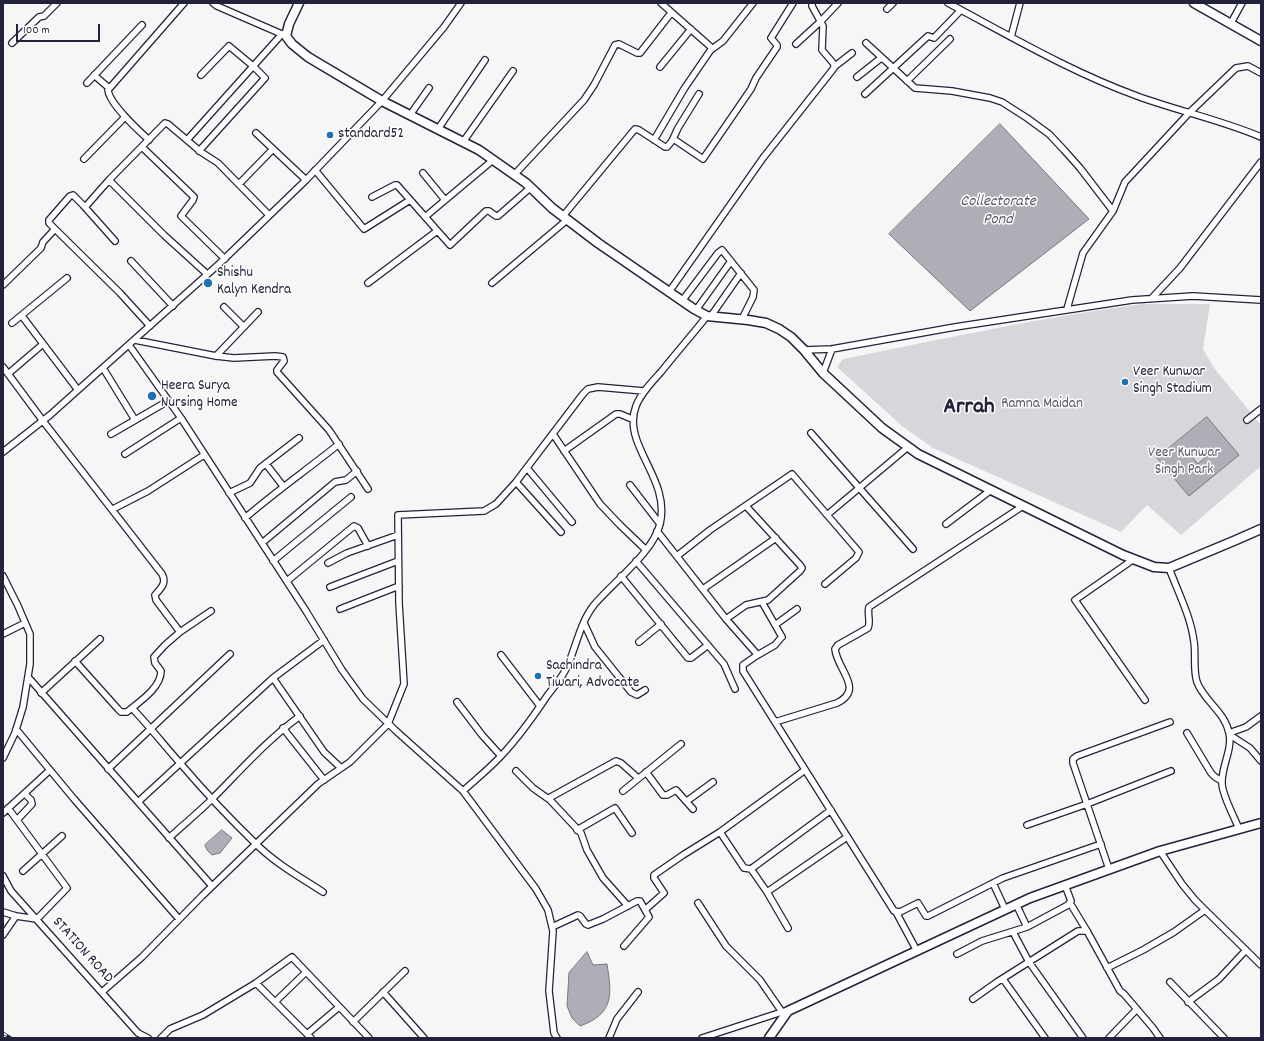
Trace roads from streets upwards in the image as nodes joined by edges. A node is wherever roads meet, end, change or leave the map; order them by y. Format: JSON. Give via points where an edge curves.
{"nodes":[{"id":1,"x":57,"y":3,"type":"edge"},
{"id":2,"x":184,"y":3,"type":"edge"},
{"id":3,"x":213,"y":3,"type":"edge"},
{"id":4,"x":299,"y":3,"type":"edge"},
{"id":5,"x":461,"y":3,"type":"edge"},
{"id":6,"x":753,"y":3,"type":"edge"},
{"id":7,"x":793,"y":3,"type":"edge"},
{"id":8,"x":812,"y":3,"type":"edge"},
{"id":9,"x":838,"y":3,"type":"edge"},
{"id":10,"x":893,"y":3,"type":"edge"},
{"id":11,"x":948,"y":3,"type":"edge"},
{"id":12,"x":1020,"y":3,"type":"edge"},
{"id":13,"x":1194,"y":3,"type":"edge"},
{"id":14,"x":1242,"y":3,"type":"edge"},
{"id":15,"x":663,"y":4,"type":"edge"},
{"id":16,"x":1205,"y":6,"type":"edge"},
{"id":17,"x":887,"y":9,"type":"dead end"},
{"id":18,"x":961,"y":10,"type":"junction"},
{"id":19,"x":671,"y":13,"type":"junction"},
{"id":20,"x":821,"y":21,"type":"junction"},
{"id":21,"x":1230,"y":23,"type":"junction"},
{"id":22,"x":142,"y":25,"type":"dead end"},
{"id":23,"x":691,"y":29,"type":"junction"},
{"id":24,"x":284,"y":35,"type":"junction"},
{"id":25,"x":1010,"y":37,"type":"junction"},
{"id":26,"x":950,"y":40,"type":"dead end"},
{"id":27,"x":1261,"y":40,"type":"edge"},
{"id":28,"x":12,"y":43,"type":"dead end"},
{"id":29,"x":866,"y":43,"type":"dead end"},
{"id":30,"x":796,"y":44,"type":"dead end"},
{"id":31,"x":712,"y":49,"type":"junction"},
{"id":32,"x":852,"y":53,"type":"dead end"},
{"id":33,"x":881,"y":58,"type":"junction"},
{"id":34,"x":485,"y":60,"type":"dead end"},
{"id":35,"x":253,"y":66,"type":"junction"},
{"id":36,"x":660,"y":67,"type":"dead end"},
{"id":37,"x":834,"y":67,"type":"junction"},
{"id":38,"x":893,"y":68,"type":"junction"},
{"id":39,"x":513,"y":71,"type":"dead end"},
{"id":40,"x":1261,"y":73,"type":"edge"},
{"id":41,"x":94,"y":75,"type":"junction"},
{"id":42,"x":201,"y":75,"type":"dead end"},
{"id":43,"x":856,"y":78,"type":"dead end"},
{"id":44,"x":906,"y":81,"type":"junction"},
{"id":45,"x":87,"y":83,"type":"dead end"},
{"id":46,"x":109,"y":88,"type":"junction"},
{"id":47,"x":428,"y":88,"type":"dead end"},
{"id":48,"x":700,"y":94,"type":"dead end"},
{"id":49,"x":865,"y":94,"type":"dead end"},
{"id":50,"x":382,"y":101,"type":"junction"},
{"id":51,"x":1189,"y":113,"type":"junction"},
{"id":52,"x":410,"y":115,"type":"junction"},
{"id":53,"x":125,"y":117,"type":"junction"},
{"id":54,"x":438,"y":129,"type":"junction"},
{"id":55,"x":256,"y":133,"type":"dead end"},
{"id":56,"x":1261,"y":137,"type":"edge"},
{"id":57,"x":148,"y":140,"type":"junction"},
{"id":58,"x":187,"y":140,"type":"junction"},
{"id":59,"x":654,"y":140,"type":"junction"},
{"id":60,"x":463,"y":142,"type":"junction"},
{"id":61,"x":672,"y":142,"type":"junction"},
{"id":62,"x":142,"y":147,"type":"junction"},
{"id":63,"x":273,"y":149,"type":"junction"},
{"id":64,"x":199,"y":151,"type":"junction"},
{"id":65,"x":84,"y":159,"type":"dead end"},
{"id":66,"x":493,"y":160,"type":"junction"},
{"id":67,"x":1261,"y":162,"type":"edge"},
{"id":68,"x":315,"y":170,"type":"junction"},
{"id":69,"x":424,"y":173,"type":"dead end"},
{"id":70,"x":514,"y":175,"type":"junction"},
{"id":71,"x":109,"y":180,"type":"junction"},
{"id":72,"x":306,"y":180,"type":"junction"},
{"id":73,"x":239,"y":184,"type":"junction"},
{"id":74,"x":530,"y":188,"type":"junction"},
{"id":75,"x":372,"y":197,"type":"dead end"},
{"id":76,"x":410,"y":200,"type":"junction"},
{"id":77,"x":445,"y":200,"type":"junction"},
{"id":78,"x":83,"y":205,"type":"junction"},
{"id":79,"x":1113,"y":211,"type":"junction"},
{"id":80,"x":270,"y":215,"type":"junction"},
{"id":81,"x":424,"y":217,"type":"junction"},
{"id":82,"x":565,"y":218,"type":"junction"},
{"id":83,"x":55,"y":229,"type":"junction"},
{"id":84,"x":437,"y":231,"type":"junction"},
{"id":85,"x":115,"y":241,"type":"dead end"},
{"id":86,"x":225,"y":259,"type":"junction"},
{"id":87,"x":131,"y":261,"type":"dead end"},
{"id":88,"x":731,"y":261,"type":"junction"},
{"id":89,"x":741,"y":273,"type":"junction"},
{"id":90,"x":208,"y":274,"type":"junction"},
{"id":91,"x":66,"y":278,"type":"dead end"},
{"id":92,"x":4,"y":281,"type":"edge"},
{"id":93,"x":368,"y":283,"type":"dead end"},
{"id":94,"x":492,"y":283,"type":"dead end"},
{"id":95,"x":669,"y":292,"type":"junction"},
{"id":96,"x":1152,"y":298,"type":"junction"},
{"id":97,"x":1261,"y":300,"type":"edge"},
{"id":98,"x":682,"y":301,"type":"junction"},
{"id":99,"x":173,"y":306,"type":"junction"},
{"id":100,"x":224,"y":307,"type":"dead end"},
{"id":101,"x":1067,"y":309,"type":"junction"},
{"id":102,"x":696,"y":310,"type":"junction"},
{"id":103,"x":258,"y":312,"type":"dead end"},
{"id":104,"x":22,"y":316,"type":"junction"},
{"id":105,"x":709,"y":316,"type":"junction"},
{"id":106,"x":742,"y":319,"type":"junction"},
{"id":107,"x":12,"y":323,"type":"dead end"},
{"id":108,"x":150,"y":326,"type":"junction"},
{"id":109,"x":244,"y":327,"type":"junction"},
{"id":110,"x":135,"y":340,"type":"junction"},
{"id":111,"x":43,"y":344,"type":"junction"},
{"id":112,"x":129,"y":345,"type":"junction"},
{"id":113,"x":832,"y":349,"type":"junction"},
{"id":114,"x":804,"y":350,"type":"junction"},
{"id":115,"x":216,"y":356,"type":"junction"},
{"id":116,"x":3,"y":367,"type":"edge"},
{"id":117,"x":103,"y":368,"type":"junction"},
{"id":118,"x":823,"y":373,"type":"junction"},
{"id":119,"x":8,"y":374,"type":"junction"},
{"id":120,"x":78,"y":390,"type":"junction"},
{"id":121,"x":644,"y":391,"type":"junction"},
{"id":122,"x":168,"y":401,"type":"junction"},
{"id":123,"x":1261,"y":409,"type":"edge"},
{"id":124,"x":181,"y":418,"type":"junction"},
{"id":125,"x":632,"y":418,"type":"junction"},
{"id":126,"x":135,"y":420,"type":"junction"},
{"id":127,"x":1247,"y":420,"type":"dead end"},
{"id":128,"x":43,"y":421,"type":"junction"},
{"id":129,"x":811,"y":433,"type":"dead end"},
{"id":130,"x":111,"y":434,"type":"dead end"},
{"id":131,"x":553,"y":434,"type":"junction"},
{"id":132,"x":299,"y":438,"type":"dead end"},
{"id":133,"x":339,"y":444,"type":"junction"},
{"id":134,"x":908,"y":447,"type":"junction"},
{"id":135,"x":564,"y":451,"type":"junction"},
{"id":136,"x":3,"y":452,"type":"edge"},
{"id":137,"x":125,"y":454,"type":"dead end"},
{"id":138,"x":204,"y":455,"type":"junction"},
{"id":139,"x":266,"y":464,"type":"junction"},
{"id":140,"x":527,"y":468,"type":"junction"},
{"id":141,"x":357,"y":471,"type":"junction"},
{"id":142,"x":516,"y":482,"type":"junction"},
{"id":143,"x":630,"y":485,"type":"dead end"},
{"id":144,"x":283,"y":486,"type":"junction"},
{"id":145,"x":859,"y":487,"type":"junction"},
{"id":146,"x":368,"y":489,"type":"dead end"},
{"id":147,"x":991,"y":490,"type":"junction"},
{"id":148,"x":229,"y":493,"type":"junction"},
{"id":149,"x":352,"y":497,"type":"dead end"},
{"id":150,"x":746,"y":506,"type":"junction"},
{"id":151,"x":1023,"y":506,"type":"junction"},
{"id":152,"x":113,"y":510,"type":"junction"},
{"id":153,"x":827,"y":515,"type":"junction"},
{"id":154,"x":245,"y":518,"type":"junction"},
{"id":155,"x":572,"y":522,"type":"dead end"},
{"id":156,"x":660,"y":524,"type":"junction"},
{"id":157,"x":946,"y":524,"type":"dead end"},
{"id":158,"x":1261,"y":529,"type":"edge"},
{"id":159,"x":657,"y":531,"type":"junction"},
{"id":160,"x":561,"y":532,"type":"dead end"},
{"id":161,"x":398,"y":535,"type":"junction"},
{"id":162,"x":776,"y":538,"type":"junction"},
{"id":163,"x":262,"y":543,"type":"junction"},
{"id":164,"x":368,"y":546,"type":"junction"},
{"id":165,"x":913,"y":549,"type":"dead end"},
{"id":166,"x":646,"y":550,"type":"junction"},
{"id":167,"x":677,"y":556,"type":"junction"},
{"id":168,"x":1134,"y":559,"type":"junction"},
{"id":169,"x":273,"y":561,"type":"junction"},
{"id":170,"x":398,"y":561,"type":"junction"},
{"id":171,"x":636,"y":561,"type":"junction"},
{"id":172,"x":328,"y":563,"type":"dead end"},
{"id":173,"x":1169,"y":568,"type":"junction"},
{"id":174,"x":3,"y":576,"type":"edge"},
{"id":175,"x":621,"y":576,"type":"junction"},
{"id":176,"x":286,"y":581,"type":"junction"},
{"id":177,"x":825,"y":584,"type":"dead end"},
{"id":178,"x":398,"y":586,"type":"junction"},
{"id":179,"x":330,"y":587,"type":"dead end"},
{"id":180,"x":703,"y":589,"type":"junction"},
{"id":181,"x":762,"y":602,"type":"junction"},
{"id":182,"x":340,"y":609,"type":"dead end"},
{"id":183,"x":797,"y":609,"type":"dead end"},
{"id":184,"x":211,"y":612,"type":"dead end"},
{"id":185,"x":726,"y":619,"type":"junction"},
{"id":186,"x":26,"y":623,"type":"junction"},
{"id":187,"x":584,"y":623,"type":"junction"},
{"id":188,"x":661,"y":624,"type":"junction"},
{"id":189,"x":775,"y":625,"type":"junction"},
{"id":190,"x":180,"y":632,"type":"junction"},
{"id":191,"x":3,"y":634,"type":"edge"},
{"id":192,"x":100,"y":639,"type":"dead end"},
{"id":193,"x":324,"y":640,"type":"junction"},
{"id":194,"x":639,"y":642,"type":"dead end"},
{"id":195,"x":708,"y":645,"type":"junction"},
{"id":196,"x":230,"y":654,"type":"dead end"},
{"id":197,"x":501,"y":655,"type":"dead end"},
{"id":198,"x":756,"y":656,"type":"junction"},
{"id":199,"x":75,"y":661,"type":"junction"},
{"id":200,"x":28,"y":677,"type":"junction"},
{"id":201,"x":273,"y":678,"type":"junction"},
{"id":202,"x":734,"y":689,"type":"dead end"},
{"id":203,"x":645,"y":690,"type":"dead end"},
{"id":204,"x":41,"y":693,"type":"junction"},
{"id":205,"x":1145,"y":700,"type":"dead end"},
{"id":206,"x":457,"y":702,"type":"dead end"},
{"id":207,"x":540,"y":706,"type":"junction"},
{"id":208,"x":132,"y":708,"type":"junction"},
{"id":209,"x":300,"y":716,"type":"junction"},
{"id":210,"x":1261,"y":716,"type":"edge"},
{"id":211,"x":775,"y":722,"type":"junction"},
{"id":212,"x":1170,"y":722,"type":"dead end"},
{"id":213,"x":388,"y":724,"type":"junction"},
{"id":214,"x":151,"y":728,"type":"junction"},
{"id":215,"x":283,"y":728,"type":"junction"},
{"id":216,"x":16,"y":729,"type":"junction"},
{"id":217,"x":1187,"y":733,"type":"dead end"},
{"id":218,"x":1230,"y":734,"type":"junction"},
{"id":219,"x":681,"y":744,"type":"dead end"},
{"id":220,"x":501,"y":756,"type":"junction"},
{"id":221,"x":3,"y":758,"type":"edge"},
{"id":222,"x":1261,"y":761,"type":"edge"},
{"id":223,"x":180,"y":763,"type":"junction"},
{"id":224,"x":341,"y":768,"type":"junction"},
{"id":225,"x":108,"y":769,"type":"junction"},
{"id":226,"x":50,"y":770,"type":"junction"},
{"id":227,"x":805,"y":770,"type":"junction"},
{"id":228,"x":516,"y":771,"type":"dead end"},
{"id":229,"x":1171,"y":771,"type":"dead end"},
{"id":230,"x":646,"y":772,"type":"junction"},
{"id":231,"x":638,"y":778,"type":"junction"},
{"id":232,"x":324,"y":780,"type":"junction"},
{"id":233,"x":1222,"y":781,"type":"junction"},
{"id":234,"x":713,"y":782,"type":"dead end"},
{"id":235,"x":463,"y":791,"type":"junction"},
{"id":236,"x":624,"y":791,"type":"dead end"},
{"id":237,"x":25,"y":794,"type":"junction"},
{"id":238,"x":548,"y":798,"type":"junction"},
{"id":239,"x":212,"y":799,"type":"junction"},
{"id":240,"x":138,"y":802,"type":"junction"},
{"id":241,"x":686,"y":802,"type":"junction"},
{"id":242,"x":1087,"y":804,"type":"junction"},
{"id":243,"x":8,"y":808,"type":"junction"},
{"id":244,"x":693,"y":809,"type":"dead end"},
{"id":245,"x":831,"y":810,"type":"junction"},
{"id":246,"x":3,"y":813,"type":"edge"},
{"id":247,"x":17,"y":820,"type":"junction"},
{"id":248,"x":1261,"y":823,"type":"edge"},
{"id":249,"x":1027,"y":825,"type":"dead end"},
{"id":250,"x":1239,"y":829,"type":"junction"},
{"id":251,"x":577,"y":830,"type":"junction"},
{"id":252,"x":720,"y":832,"type":"junction"},
{"id":253,"x":632,"y":833,"type":"dead end"},
{"id":254,"x":62,"y":836,"type":"dead end"},
{"id":255,"x":847,"y":837,"type":"junction"},
{"id":256,"x":169,"y":838,"type":"junction"},
{"id":257,"x":256,"y":844,"type":"junction"},
{"id":258,"x":1101,"y":844,"type":"junction"},
{"id":259,"x":1160,"y":851,"type":"junction"},
{"id":260,"x":42,"y":854,"type":"junction"},
{"id":261,"x":751,"y":869,"type":"junction"},
{"id":262,"x":1109,"y":869,"type":"junction"},
{"id":263,"x":23,"y":871,"type":"dead end"},
{"id":264,"x":3,"y":876,"type":"edge"},
{"id":265,"x":993,"y":883,"type":"junction"},
{"id":266,"x":1065,"y":885,"type":"junction"},
{"id":267,"x":212,"y":886,"type":"junction"},
{"id":268,"x":323,"y":892,"type":"dead end"},
{"id":269,"x":767,"y":892,"type":"junction"},
{"id":270,"x":698,"y":903,"type":"dead end"},
{"id":271,"x":1070,"y":903,"type":"junction"},
{"id":272,"x":1016,"y":904,"type":"junction"},
{"id":273,"x":628,"y":906,"type":"junction"},
{"id":274,"x":646,"y":909,"type":"junction"},
{"id":275,"x":1005,"y":909,"type":"junction"},
{"id":276,"x":1206,"y":910,"type":"junction"},
{"id":277,"x":3,"y":912,"type":"edge"},
{"id":278,"x":896,"y":912,"type":"junction"},
{"id":279,"x":16,"y":916,"type":"junction"},
{"id":280,"x":37,"y":919,"type":"junction"},
{"id":281,"x":179,"y":919,"type":"junction"},
{"id":282,"x":552,"y":927,"type":"junction"},
{"id":283,"x":1027,"y":927,"type":"junction"},
{"id":284,"x":788,"y":928,"type":"dead end"},
{"id":285,"x":1087,"y":931,"type":"junction"},
{"id":286,"x":1013,"y":932,"type":"junction"},
{"id":287,"x":3,"y":935,"type":"edge"},
{"id":288,"x":624,"y":946,"type":"dead end"},
{"id":289,"x":1246,"y":950,"type":"junction"},
{"id":290,"x":916,"y":951,"type":"junction"},
{"id":291,"x":957,"y":954,"type":"dead end"},
{"id":292,"x":1029,"y":962,"type":"junction"},
{"id":293,"x":1261,"y":966,"type":"edge"},
{"id":294,"x":1107,"y":968,"type":"junction"},
{"id":295,"x":405,"y":971,"type":"dead end"},
{"id":296,"x":306,"y":972,"type":"junction"},
{"id":297,"x":1003,"y":979,"type":"junction"},
{"id":298,"x":1170,"y":982,"type":"dead end"},
{"id":299,"x":256,"y":983,"type":"junction"},
{"id":300,"x":102,"y":992,"type":"junction"},
{"id":301,"x":383,"y":992,"type":"junction"},
{"id":302,"x":638,"y":992,"type":"dead end"},
{"id":303,"x":973,"y":999,"type":"dead end"},
{"id":304,"x":275,"y":1002,"type":"junction"},
{"id":305,"x":1188,"y":1002,"type":"junction"},
{"id":306,"x":339,"y":1007,"type":"junction"},
{"id":307,"x":1137,"y":1009,"type":"junction"},
{"id":308,"x":785,"y":1012,"type":"junction"},
{"id":309,"x":353,"y":1022,"type":"junction"},
{"id":310,"x":309,"y":1036,"type":"edge"},
{"id":311,"x":148,"y":1038,"type":"edge"},
{"id":312,"x":161,"y":1038,"type":"edge"},
{"id":313,"x":369,"y":1038,"type":"edge"},
{"id":314,"x":424,"y":1038,"type":"edge"},
{"id":315,"x":557,"y":1038,"type":"edge"},
{"id":316,"x":609,"y":1038,"type":"edge"},
{"id":317,"x":702,"y":1038,"type":"edge"},
{"id":318,"x":769,"y":1038,"type":"edge"},
{"id":319,"x":1045,"y":1038,"type":"edge"},
{"id":320,"x":1083,"y":1038,"type":"edge"},
{"id":321,"x":1109,"y":1038,"type":"edge"},
{"id":322,"x":1160,"y":1038,"type":"edge"},
{"id":323,"x":1224,"y":1038,"type":"edge"}],
"edges":[{"from":1,"to":28,"type":"street"},
{"from":2,"to":46,"type":"street"},
{"from":3,"to":24,"type":"street"},
{"from":4,"to":24,"type":"street"},
{"from":5,"to":50,"type":"street","via":[[444,28]]},
{"from":6,"to":31,"type":"street","via":[[723,41]]},
{"from":7,"to":61,"type":"street","via":[[771,38],[777,47],[756,78],[752,89],[704,158],[677,141]]},
{"from":8,"to":20,"type":"street"},
{"from":9,"to":20,"type":"street"},
{"from":10,"to":17,"type":"street"},
{"from":11,"to":18,"type":"street"},
{"from":12,"to":25,"type":"street"},
{"from":13,"to":16,"type":"street"},
{"from":14,"to":21,"type":"street"},
{"from":15,"to":19,"type":"street"},
{"from":16,"to":21,"type":"street"},
{"from":18,"to":25,"type":"street"},
{"from":18,"to":38,"type":"street","via":[[934,38],[928,36]]},
{"from":19,"to":23,"type":"street"},
{"from":19,"to":70,"type":"street","via":[[640,53],[619,44],[615,45],[584,100]]},
{"from":20,"to":30,"type":"street"},
{"from":20,"to":37,"type":"street","via":[[822,50]]},
{"from":21,"to":27,"type":"street"},
{"from":22,"to":41,"type":"street"},
{"from":23,"to":31,"type":"street"},
{"from":23,"to":36,"type":"street"},
{"from":24,"to":35,"type":"street"},
{"from":24,"to":50,"type":"street","via":[[308,57]]},
{"from":25,"to":51,"type":"street","via":[[1087,76]]},
{"from":26,"to":44,"type":"street"},
{"from":29,"to":33,"type":"street"},
{"from":31,"to":59,"type":"street","via":[[684,89]]},
{"from":32,"to":37,"type":"street"},
{"from":33,"to":38,"type":"street"},
{"from":33,"to":43,"type":"street"},
{"from":34,"to":54,"type":"street"},
{"from":35,"to":42,"type":"street","via":[[229,46]]},
{"from":35,"to":58,"type":"street"},
{"from":35,"to":64,"type":"street","via":[[265,78]]},
{"from":37,"to":95,"type":"street","via":[[763,158]]},
{"from":38,"to":44,"type":"street"},
{"from":38,"to":49,"type":"street"},
{"from":39,"to":60,"type":"street"},
{"from":40,"to":51,"type":"street","via":[[1248,66],[1236,68]]},
{"from":41,"to":45,"type":"street"},
{"from":41,"to":46,"type":"street"},
{"from":44,"to":79,"type":"street","via":[[918,89],[952,91],[1002,102],[1013,108],[1049,134],[1080,168]]},
{"from":46,"to":53,"type":"street","via":[[110,97]]},
{"from":47,"to":52,"type":"street"},
{"from":48,"to":61,"type":"street"},
{"from":50,"to":52,"type":"street"},
{"from":50,"to":68,"type":"street"},
{"from":51,"to":56,"type":"street"},
{"from":51,"to":79,"type":"street","via":[[1125,182]]},
{"from":52,"to":54,"type":"street"},
{"from":53,"to":57,"type":"street"},
{"from":53,"to":65,"type":"street"},
{"from":54,"to":60,"type":"street"},
{"from":55,"to":63,"type":"street"},
{"from":57,"to":58,"type":"street","via":[[166,123]]},
{"from":57,"to":62,"type":"street"},
{"from":58,"to":64,"type":"street"},
{"from":59,"to":61,"type":"street","via":[[666,147]]},
{"from":59,"to":82,"type":"street","via":[[635,129]]},
{"from":60,"to":66,"type":"street"},
{"from":62,"to":71,"type":"street"},
{"from":62,"to":86,"type":"street","via":[[194,197],[181,216]]},
{"from":63,"to":72,"type":"street"},
{"from":63,"to":73,"type":"street"},
{"from":64,"to":73,"type":"street","via":[[218,162]]},
{"from":66,"to":70,"type":"street"},
{"from":66,"to":77,"type":"street"},
{"from":67,"to":96,"type":"street","via":[[1180,268]]},
{"from":68,"to":72,"type":"street"},
{"from":68,"to":76,"type":"street","via":[[364,229]]},
{"from":69,"to":77,"type":"street"},
{"from":70,"to":74,"type":"street"},
{"from":71,"to":78,"type":"street","via":[[88,204]]},
{"from":71,"to":90,"type":"street","via":[[164,235]]},
{"from":72,"to":80,"type":"street"},
{"from":73,"to":80,"type":"street"},
{"from":74,"to":82,"type":"street"},
{"from":74,"to":84,"type":"street","via":[[498,216],[487,211],[451,245]]},
{"from":75,"to":76,"type":"street","via":[[396,185]]},
{"from":76,"to":81,"type":"street"},
{"from":77,"to":81,"type":"street"},
{"from":78,"to":83,"type":"street","via":[[71,196],[49,221]]},
{"from":78,"to":85,"type":"street"},
{"from":79,"to":101,"type":"street","via":[[1083,253]]},
{"from":80,"to":86,"type":"street"},
{"from":81,"to":84,"type":"street"},
{"from":82,"to":94,"type":"street"},
{"from":82,"to":95,"type":"street","via":[[598,244]]},
{"from":83,"to":92,"type":"street","via":[[39,250]]},
{"from":83,"to":108,"type":"street"},
{"from":84,"to":93,"type":"street"},
{"from":86,"to":90,"type":"street"},
{"from":87,"to":99,"type":"street"},
{"from":88,"to":89,"type":"street"},
{"from":88,"to":98,"type":"street","via":[[723,251],[719,251]]},
{"from":88,"to":102,"type":"street"},
{"from":89,"to":105,"type":"street"},
{"from":89,"to":106,"type":"street","via":[[754,292]]},
{"from":90,"to":99,"type":"street"},
{"from":91,"to":104,"type":"street"},
{"from":95,"to":98,"type":"street"},
{"from":96,"to":97,"type":"street","via":[[1193,296]]},
{"from":96,"to":101,"type":"street"},
{"from":98,"to":102,"type":"street"},
{"from":99,"to":108,"type":"street"},
{"from":100,"to":109,"type":"street"},
{"from":101,"to":113,"type":"street"},
{"from":102,"to":105,"type":"street"},
{"from":103,"to":109,"type":"street"},
{"from":104,"to":107,"type":"street"},
{"from":104,"to":111,"type":"street"},
{"from":105,"to":106,"type":"street"},
{"from":105,"to":121,"type":"street"},
{"from":106,"to":114,"type":"street","via":[[766,323],[779,329]]},
{"from":108,"to":110,"type":"street"},
{"from":109,"to":115,"type":"street"},
{"from":110,"to":112,"type":"street"},
{"from":110,"to":115,"type":"street"},
{"from":111,"to":119,"type":"street"},
{"from":111,"to":120,"type":"street"},
{"from":112,"to":117,"type":"street"},
{"from":112,"to":122,"type":"street"},
{"from":113,"to":114,"type":"street"},
{"from":113,"to":118,"type":"street"},
{"from":114,"to":118,"type":"street"},
{"from":115,"to":133,"type":"street","via":[[282,357],[284,360],[277,372]]},
{"from":116,"to":119,"type":"street"},
{"from":117,"to":120,"type":"street"},
{"from":117,"to":126,"type":"street"},
{"from":118,"to":134,"type":"street","via":[[882,428]]},
{"from":119,"to":128,"type":"street"},
{"from":120,"to":128,"type":"street"},
{"from":121,"to":125,"type":"street"},
{"from":121,"to":131,"type":"street","via":[[598,387],[588,389]]},
{"from":122,"to":124,"type":"street"},
{"from":122,"to":126,"type":"street"},
{"from":123,"to":127,"type":"street"},
{"from":124,"to":137,"type":"street"},
{"from":124,"to":138,"type":"street"},
{"from":125,"to":135,"type":"street","via":[[616,414]]},
{"from":125,"to":156,"type":"street","via":[[636,439],[655,478],[661,500]]},
{"from":126,"to":130,"type":"street"},
{"from":128,"to":136,"type":"street"},
{"from":128,"to":152,"type":"street"},
{"from":129,"to":145,"type":"street"},
{"from":131,"to":135,"type":"street"},
{"from":131,"to":140,"type":"street"},
{"from":132,"to":139,"type":"street"},
{"from":133,"to":141,"type":"street"},
{"from":133,"to":144,"type":"street"},
{"from":134,"to":145,"type":"street"},
{"from":134,"to":147,"type":"street"},
{"from":135,"to":166,"type":"street","via":[[600,504]]},
{"from":138,"to":148,"type":"street"},
{"from":138,"to":152,"type":"street"},
{"from":139,"to":144,"type":"street"},
{"from":139,"to":148,"type":"street","via":[[257,471],[250,482]]},
{"from":140,"to":142,"type":"street"},
{"from":140,"to":155,"type":"street"},
{"from":141,"to":146,"type":"street"},
{"from":141,"to":163,"type":"street","via":[[346,480],[335,482]]},
{"from":142,"to":160,"type":"street"},
{"from":142,"to":161,"type":"street","via":[[496,504],[484,511],[398,515]]},
{"from":143,"to":156,"type":"street"},
{"from":144,"to":154,"type":"street"},
{"from":145,"to":153,"type":"street"},
{"from":145,"to":165,"type":"street"},
{"from":147,"to":151,"type":"street"},
{"from":147,"to":157,"type":"street"},
{"from":148,"to":154,"type":"street"},
{"from":149,"to":169,"type":"street"},
{"from":150,"to":153,"type":"street","via":[[792,474]]},
{"from":150,"to":162,"type":"street"},
{"from":150,"to":167,"type":"street"},
{"from":151,"to":168,"type":"street"},
{"from":151,"to":211,"type":"street","via":[[869,607],[870,626],[838,645],[835,650],[850,685],[850,692],[846,698]]},
{"from":152,"to":190,"type":"street","via":[[162,574],[164,584],[155,595],[156,600]]},
{"from":153,"to":177,"type":"street","via":[[859,554]]},
{"from":154,"to":163,"type":"street"},
{"from":156,"to":159,"type":"street"},
{"from":158,"to":173,"type":"street"},
{"from":159,"to":166,"type":"street"},
{"from":159,"to":167,"type":"street"},
{"from":161,"to":164,"type":"street"},
{"from":161,"to":170,"type":"street"},
{"from":162,"to":180,"type":"street"},
{"from":162,"to":181,"type":"street","via":[[802,568],[770,598]]},
{"from":163,"to":169,"type":"street"},
{"from":164,"to":172,"type":"street"},
{"from":164,"to":176,"type":"street","via":[[358,528],[354,526]]},
{"from":166,"to":171,"type":"street"},
{"from":167,"to":180,"type":"street"},
{"from":168,"to":173,"type":"street","via":[[1154,567]]},
{"from":168,"to":205,"type":"street","via":[[1075,600]]},
{"from":169,"to":176,"type":"street"},
{"from":170,"to":178,"type":"street"},
{"from":170,"to":179,"type":"street"},
{"from":171,"to":175,"type":"street"},
{"from":171,"to":195,"type":"street"},
{"from":173,"to":218,"type":"street","via":[[1192,630],[1197,683],[1222,717]]},
{"from":174,"to":186,"type":"street"},
{"from":175,"to":187,"type":"street","via":[[593,606]]},
{"from":175,"to":188,"type":"street"},
{"from":176,"to":193,"type":"street"},
{"from":178,"to":182,"type":"street"},
{"from":178,"to":213,"type":"street","via":[[404,684]]},
{"from":180,"to":185,"type":"street"},
{"from":181,"to":185,"type":"street","via":[[746,605]]},
{"from":181,"to":189,"type":"street"},
{"from":183,"to":189,"type":"street"},
{"from":184,"to":190,"type":"street"},
{"from":185,"to":198,"type":"street","via":[[754,650]]},
{"from":186,"to":191,"type":"street"},
{"from":186,"to":200,"type":"street","via":[[30,634]]},
{"from":187,"to":203,"type":"street","via":[[595,647],[631,692],[637,695]]},
{"from":187,"to":207,"type":"street","via":[[566,669]]},
{"from":188,"to":194,"type":"street"},
{"from":188,"to":195,"type":"street","via":[[688,658]]},
{"from":189,"to":198,"type":"street","via":[[781,638],[776,645]]},
{"from":190,"to":208,"type":"street","via":[[156,655],[154,660],[161,672],[160,680]]},
{"from":192,"to":199,"type":"street"},
{"from":193,"to":201,"type":"street"},
{"from":193,"to":213,"type":"street","via":[[363,699]]},
{"from":195,"to":202,"type":"street","via":[[726,668]]},
{"from":196,"to":214,"type":"street"},
{"from":197,"to":207,"type":"street"},
{"from":198,"to":211,"type":"street","via":[[742,668]]},
{"from":199,"to":204,"type":"street"},
{"from":199,"to":208,"type":"street","via":[[121,712],[127,712]]},
{"from":200,"to":204,"type":"street"},
{"from":200,"to":216,"type":"street"},
{"from":201,"to":209,"type":"street"},
{"from":201,"to":223,"type":"street"},
{"from":204,"to":225,"type":"street"},
{"from":206,"to":220,"type":"street"},
{"from":207,"to":220,"type":"street"},
{"from":208,"to":214,"type":"street"},
{"from":209,"to":215,"type":"street"},
{"from":209,"to":224,"type":"street","via":[[324,752]]},
{"from":210,"to":218,"type":"street"},
{"from":211,"to":227,"type":"street"},
{"from":212,"to":242,"type":"street","via":[[1074,758],[1073,763]]},
{"from":213,"to":224,"type":"street"},
{"from":213,"to":235,"type":"street"},
{"from":214,"to":223,"type":"street"},
{"from":214,"to":225,"type":"street"},
{"from":215,"to":232,"type":"street"},
{"from":215,"to":239,"type":"street"},
{"from":216,"to":221,"type":"street"},
{"from":216,"to":226,"type":"street"},
{"from":217,"to":233,"type":"street","via":[[1211,774]]},
{"from":218,"to":222,"type":"street","via":[[1250,748]]},
{"from":218,"to":233,"type":"street"},
{"from":219,"to":230,"type":"street"},
{"from":220,"to":235,"type":"street"},
{"from":223,"to":239,"type":"street"},
{"from":223,"to":240,"type":"street"},
{"from":224,"to":232,"type":"street"},
{"from":225,"to":240,"type":"street"},
{"from":226,"to":237,"type":"street"},
{"from":226,"to":281,"type":"street"},
{"from":227,"to":245,"type":"street"},
{"from":227,"to":252,"type":"street"},
{"from":228,"to":238,"type":"street","via":[[533,788]]},
{"from":229,"to":242,"type":"street"},
{"from":230,"to":231,"type":"street"},
{"from":230,"to":241,"type":"street","via":[[663,795],[676,790]]},
{"from":231,"to":236,"type":"street"},
{"from":231,"to":238,"type":"street","via":[[616,761]]},
{"from":232,"to":257,"type":"street"},
{"from":233,"to":250,"type":"street"},
{"from":234,"to":241,"type":"street"},
{"from":235,"to":282,"type":"street","via":[[536,889],[548,910]]},
{"from":237,"to":243,"type":"street"},
{"from":237,"to":247,"type":"street","via":[[32,804]]},
{"from":238,"to":251,"type":"street"},
{"from":239,"to":256,"type":"street"},
{"from":239,"to":257,"type":"street"},
{"from":240,"to":256,"type":"street"},
{"from":241,"to":244,"type":"street"},
{"from":242,"to":249,"type":"street"},
{"from":242,"to":258,"type":"street"},
{"from":243,"to":246,"type":"street"},
{"from":243,"to":247,"type":"street"},
{"from":245,"to":255,"type":"street"},
{"from":245,"to":261,"type":"street"},
{"from":247,"to":260,"type":"street"},
{"from":248,"to":250,"type":"street"},
{"from":250,"to":259,"type":"street"},
{"from":251,"to":253,"type":"street","via":[[615,808]]},
{"from":251,"to":273,"type":"street","via":[[582,835],[587,850],[603,878]]},
{"from":252,"to":261,"type":"street","via":[[744,868]]},
{"from":252,"to":274,"type":"street","via":[[654,875],[664,893]]},
{"from":254,"to":260,"type":"street"},
{"from":255,"to":269,"type":"street"},
{"from":255,"to":278,"type":"street"},
{"from":256,"to":267,"type":"street"},
{"from":257,"to":267,"type":"street"},
{"from":257,"to":268,"type":"street","via":[[279,863]]},
{"from":258,"to":262,"type":"street"},
{"from":258,"to":265,"type":"street"},
{"from":259,"to":262,"type":"street"},
{"from":259,"to":276,"type":"street","via":[[1182,884]]},
{"from":260,"to":263,"type":"street"},
{"from":260,"to":280,"type":"street","via":[[67,888]]},
{"from":261,"to":269,"type":"street"},
{"from":262,"to":266,"type":"street"},
{"from":264,"to":280,"type":"street","name":"STATION ROAD","via":[[11,891]]},
{"from":265,"to":275,"type":"street"},
{"from":265,"to":278,"type":"street","via":[[928,916],[918,903]]},
{"from":266,"to":271,"type":"street"},
{"from":266,"to":272,"type":"street"},
{"from":267,"to":281,"type":"street"},
{"from":269,"to":284,"type":"street"},
{"from":270,"to":308,"type":"street","via":[[726,946],[760,980]]},
{"from":271,"to":283,"type":"street"},
{"from":271,"to":285,"type":"street"},
{"from":272,"to":275,"type":"street"},
{"from":272,"to":283,"type":"street"},
{"from":273,"to":274,"type":"street","via":[[640,901]]},
{"from":273,"to":282,"type":"street","via":[[588,925],[578,915]]},
{"from":274,"to":288,"type":"street","via":[[649,917]]},
{"from":275,"to":290,"type":"street"},
{"from":276,"to":289,"type":"street"},
{"from":276,"to":294,"type":"street","via":[[1174,932]]},
{"from":277,"to":279,"type":"street"},
{"from":278,"to":290,"type":"street"},
{"from":279,"to":280,"type":"street"},
{"from":279,"to":287,"type":"street"},
{"from":280,"to":300,"type":"street","name":"STATION ROAD"},
{"from":281,"to":300,"type":"street"},
{"from":282,"to":315,"type":"street","via":[[549,991],[554,1033]]},
{"from":283,"to":286,"type":"street"},
{"from":285,"to":292,"type":"street","via":[[1078,931]]},
{"from":285,"to":294,"type":"street"},
{"from":286,"to":291,"type":"street","via":[[982,941]]},
{"from":286,"to":292,"type":"street"},
{"from":289,"to":293,"type":"street"},
{"from":289,"to":305,"type":"street","via":[[1219,979]]},
{"from":290,"to":308,"type":"street"},
{"from":292,"to":297,"type":"street"},
{"from":292,"to":320,"type":"street"},
{"from":294,"to":307,"type":"street","via":[[1120,991]]},
{"from":295,"to":301,"type":"street"},
{"from":296,"to":299,"type":"street","via":[[292,957]]},
{"from":296,"to":304,"type":"street"},
{"from":296,"to":306,"type":"street"},
{"from":297,"to":303,"type":"street"},
{"from":297,"to":319,"type":"street"},
{"from":298,"to":305,"type":"street"},
{"from":299,"to":304,"type":"street"},
{"from":299,"to":312,"type":"street","via":[[203,1015],[170,1029]]},
{"from":300,"to":311,"type":"street","name":"STATION ROAD","via":[[138,1033]]},
{"from":301,"to":309,"type":"street"},
{"from":301,"to":314,"type":"street"},
{"from":302,"to":316,"type":"street","via":[[617,1019]]},
{"from":304,"to":310,"type":"street"},
{"from":305,"to":323,"type":"street"},
{"from":306,"to":309,"type":"street"},
{"from":306,"to":310,"type":"street"},
{"from":307,"to":321,"type":"street"},
{"from":307,"to":322,"type":"street"},
{"from":308,"to":317,"type":"street"},
{"from":308,"to":318,"type":"street"},
{"from":309,"to":313,"type":"street"}]}
